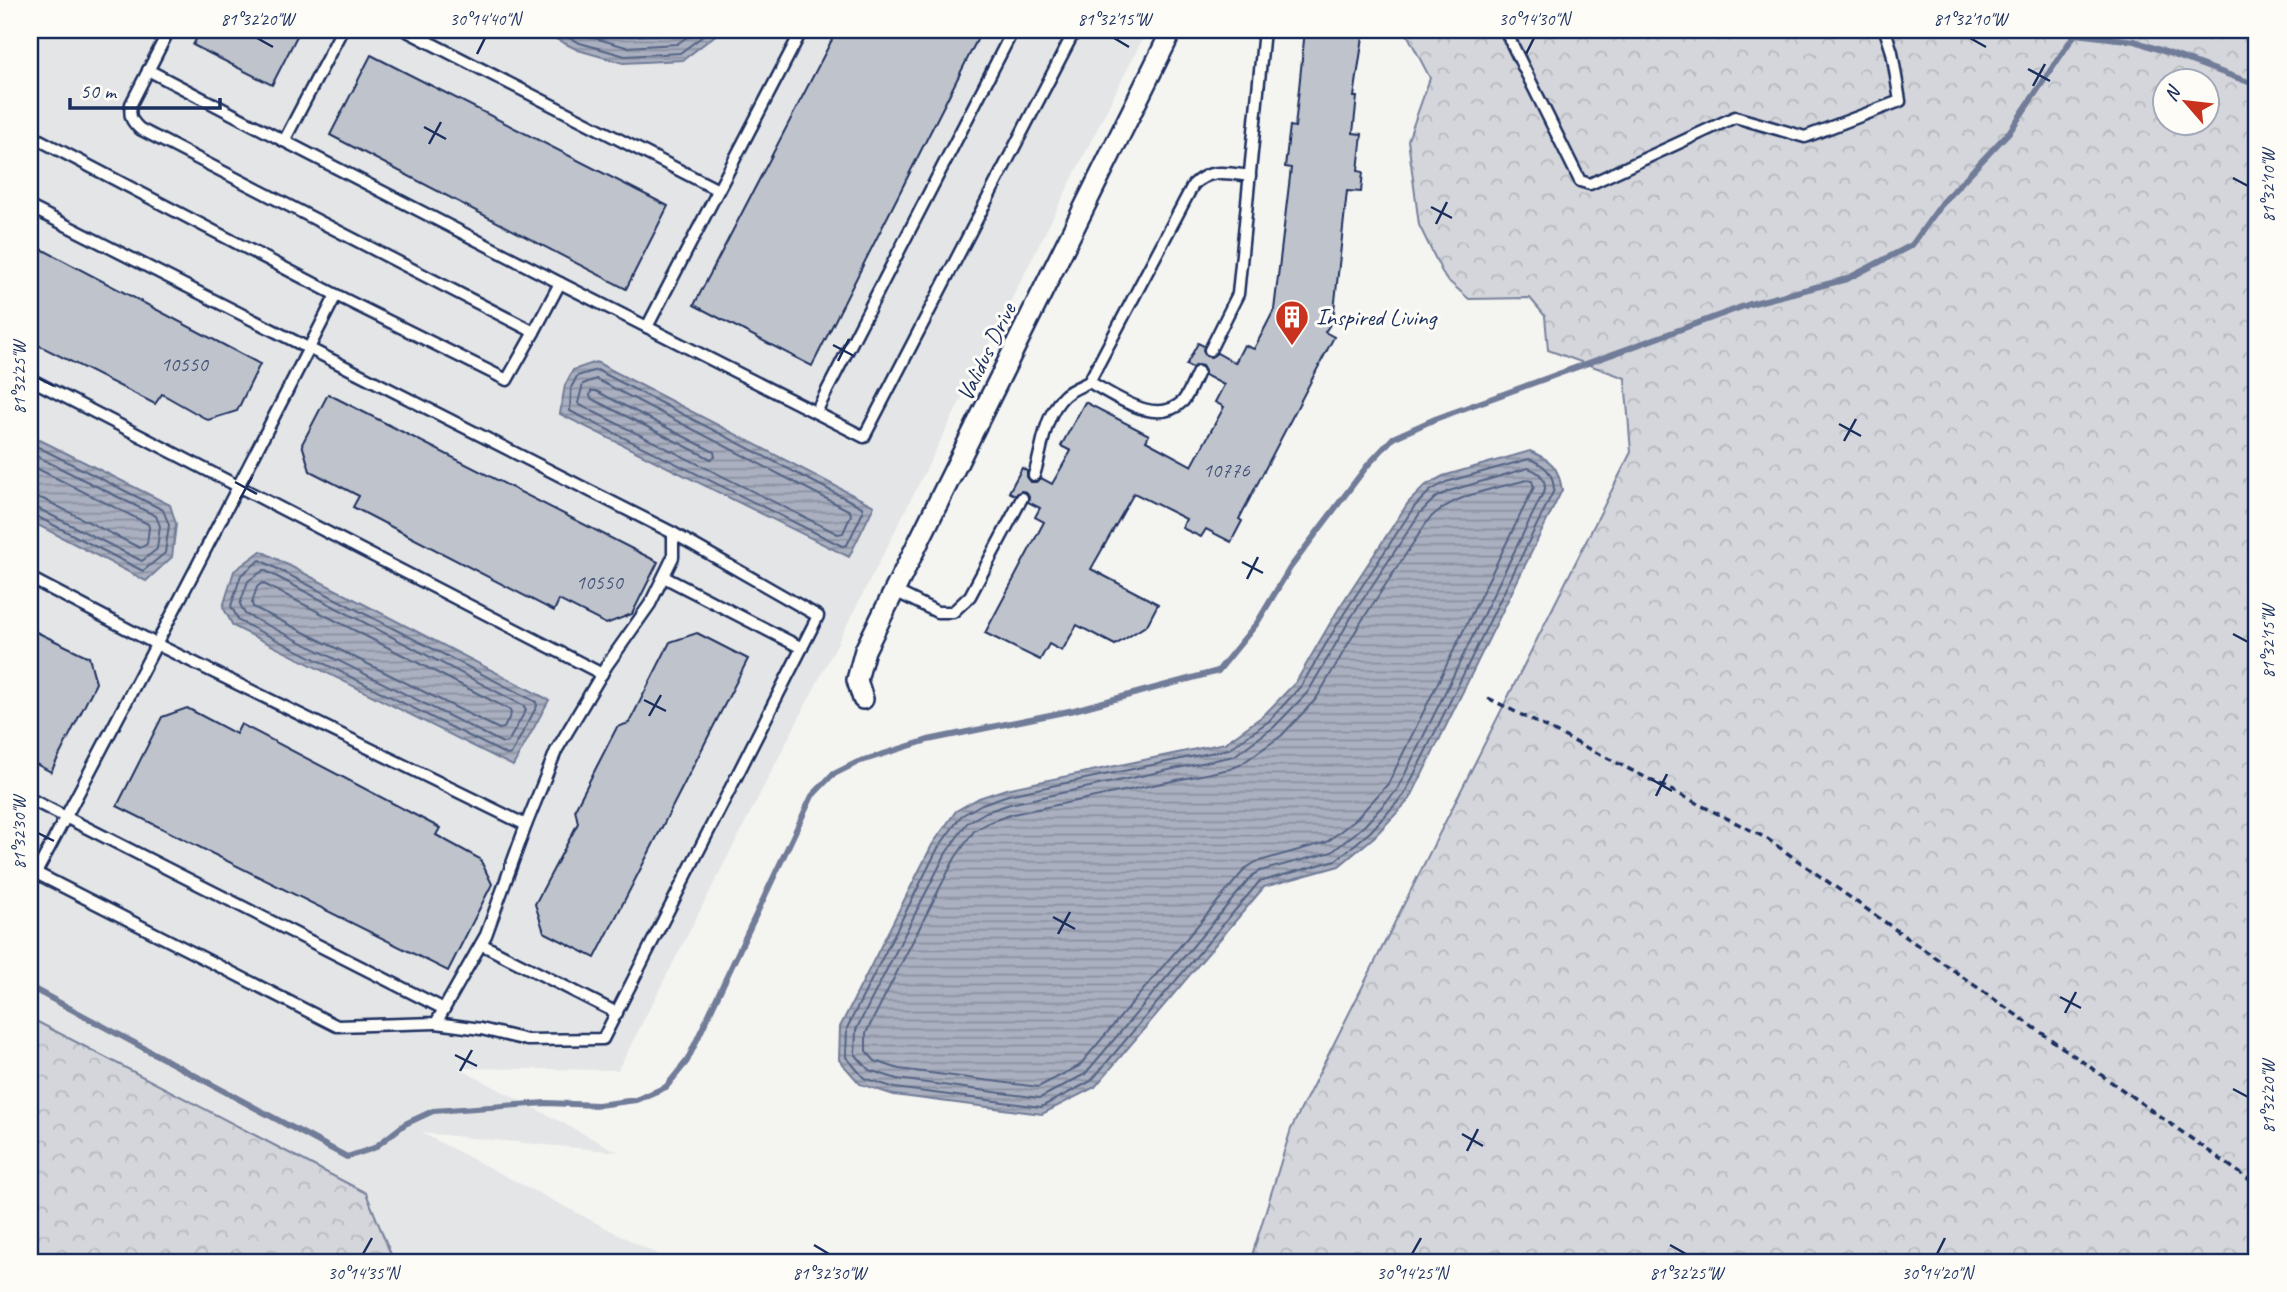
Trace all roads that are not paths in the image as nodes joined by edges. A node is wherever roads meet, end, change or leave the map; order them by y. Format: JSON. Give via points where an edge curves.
{"nodes":[{"id":1,"x":169,"y":30,"type":"edge"},
{"id":2,"x":342,"y":30,"type":"edge"},
{"id":3,"x":405,"y":30,"type":"edge"},
{"id":4,"x":802,"y":30,"type":"edge"},
{"id":5,"x":1013,"y":30,"type":"edge"},
{"id":6,"x":1075,"y":30,"type":"edge"},
{"id":7,"x":1172,"y":30,"type":"edge"},
{"id":8,"x":1264,"y":30,"type":"edge"},
{"id":9,"x":1505,"y":30,"type":"edge"},
{"id":10,"x":1885,"y":30,"type":"edge"},
{"id":11,"x":148,"y":70,"type":"junction"},
{"id":12,"x":30,"y":135,"type":"edge"},
{"id":13,"x":284,"y":141,"type":"junction"},
{"id":14,"x":1250,"y":176,"type":"junction"},
{"id":15,"x":718,"y":190,"type":"junction"},
{"id":16,"x":30,"y":207,"type":"edge"},
{"id":17,"x":560,"y":283,"type":"junction"},
{"id":18,"x":336,"y":295,"type":"junction"},
{"id":19,"x":647,"y":327,"type":"junction"},
{"id":20,"x":534,"y":332,"type":"junction"},
{"id":21,"x":309,"y":348,"type":"junction"},
{"id":22,"x":1210,"y":350,"type":"dead end"},
{"id":23,"x":1198,"y":372,"type":"dead end"},
{"id":24,"x":30,"y":379,"type":"edge"},
{"id":25,"x":1088,"y":382,"type":"junction"},
{"id":26,"x":816,"y":412,"type":"junction"},
{"id":27,"x":1034,"y":475,"type":"dead end"},
{"id":28,"x":239,"y":486,"type":"junction"},
{"id":29,"x":1021,"y":498,"type":"dead end"},
{"id":30,"x":673,"y":533,"type":"junction"},
{"id":31,"x":664,"y":577,"type":"junction"},
{"id":32,"x":30,"y":578,"type":"edge"},
{"id":33,"x":895,"y":591,"type":"junction"},
{"id":34,"x":158,"y":645,"type":"junction"},
{"id":35,"x":802,"y":648,"type":"junction"},
{"id":36,"x":602,"y":674,"type":"junction"},
{"id":37,"x":863,"y":699,"type":"dead end"},
{"id":38,"x":30,"y":799,"type":"edge"},
{"id":39,"x":66,"y":817,"type":"junction"},
{"id":40,"x":526,"y":825,"type":"junction"},
{"id":41,"x":33,"y":871,"type":"edge"},
{"id":42,"x":481,"y":944,"type":"junction"},
{"id":43,"x":444,"y":1009,"type":"junction"},
{"id":44,"x":617,"y":1013,"type":"junction"},
{"id":45,"x":436,"y":1023,"type":"junction"}],
"edges":[{"from":1,"to":11,"type":"lane"},
{"from":2,"to":13,"type":"lane"},
{"from":3,"to":15,"type":"lane"},
{"from":4,"to":15,"type":"lane"},
{"from":5,"to":26,"type":"lane"},
{"from":6,"to":26,"type":"lane","via":[[864,437]]},
{"from":7,"to":33,"type":"street","name":"Validus Drive"},
{"from":8,"to":14,"type":"lane"},
{"from":9,"to":10,"type":"lane","via":[[1580,181],[1590,184],[1735,117],[1805,137],[1900,101]]},
{"from":11,"to":13,"type":"lane"},
{"from":11,"to":20,"type":"lane","via":[[129,114],[140,129]]},
{"from":12,"to":18,"type":"lane"},
{"from":13,"to":17,"type":"lane"},
{"from":14,"to":22,"type":"lane","via":[[1238,294]]},
{"from":14,"to":25,"type":"lane","via":[[1217,172],[1199,178]]},
{"from":15,"to":19,"type":"lane"},
{"from":16,"to":21,"type":"lane"},
{"from":17,"to":19,"type":"lane"},
{"from":17,"to":20,"type":"lane"},
{"from":18,"to":20,"type":"lane","via":[[507,380]]},
{"from":18,"to":21,"type":"lane"},
{"from":19,"to":26,"type":"lane"},
{"from":21,"to":28,"type":"lane"},
{"from":21,"to":30,"type":"lane"},
{"from":23,"to":25,"type":"lane","via":[[1183,400],[1157,413]]},
{"from":24,"to":28,"type":"lane"},
{"from":25,"to":27,"type":"lane","via":[[1065,394],[1052,413]]},
{"from":28,"to":34,"type":"lane"},
{"from":28,"to":36,"type":"lane"},
{"from":29,"to":33,"type":"lane","via":[[970,596],[953,612],[937,612]]},
{"from":30,"to":31,"type":"lane","via":[[673,557]]},
{"from":30,"to":35,"type":"lane","via":[[818,616]]},
{"from":31,"to":35,"type":"lane"},
{"from":31,"to":36,"type":"lane"},
{"from":32,"to":34,"type":"lane"},
{"from":33,"to":37,"type":"street","name":"Validus Drive","via":[[856,680]]},
{"from":34,"to":39,"type":"lane"},
{"from":34,"to":40,"type":"lane"},
{"from":35,"to":44,"type":"lane"},
{"from":36,"to":40,"type":"lane","via":[[556,751]]},
{"from":38,"to":39,"type":"lane"},
{"from":39,"to":41,"type":"lane"},
{"from":39,"to":43,"type":"lane"},
{"from":40,"to":42,"type":"lane"},
{"from":41,"to":45,"type":"lane","via":[[337,1026]]},
{"from":42,"to":43,"type":"lane"},
{"from":42,"to":44,"type":"lane"},
{"from":43,"to":45,"type":"lane"},
{"from":44,"to":45,"type":"lane","via":[[603,1039],[527,1040]]}]}
